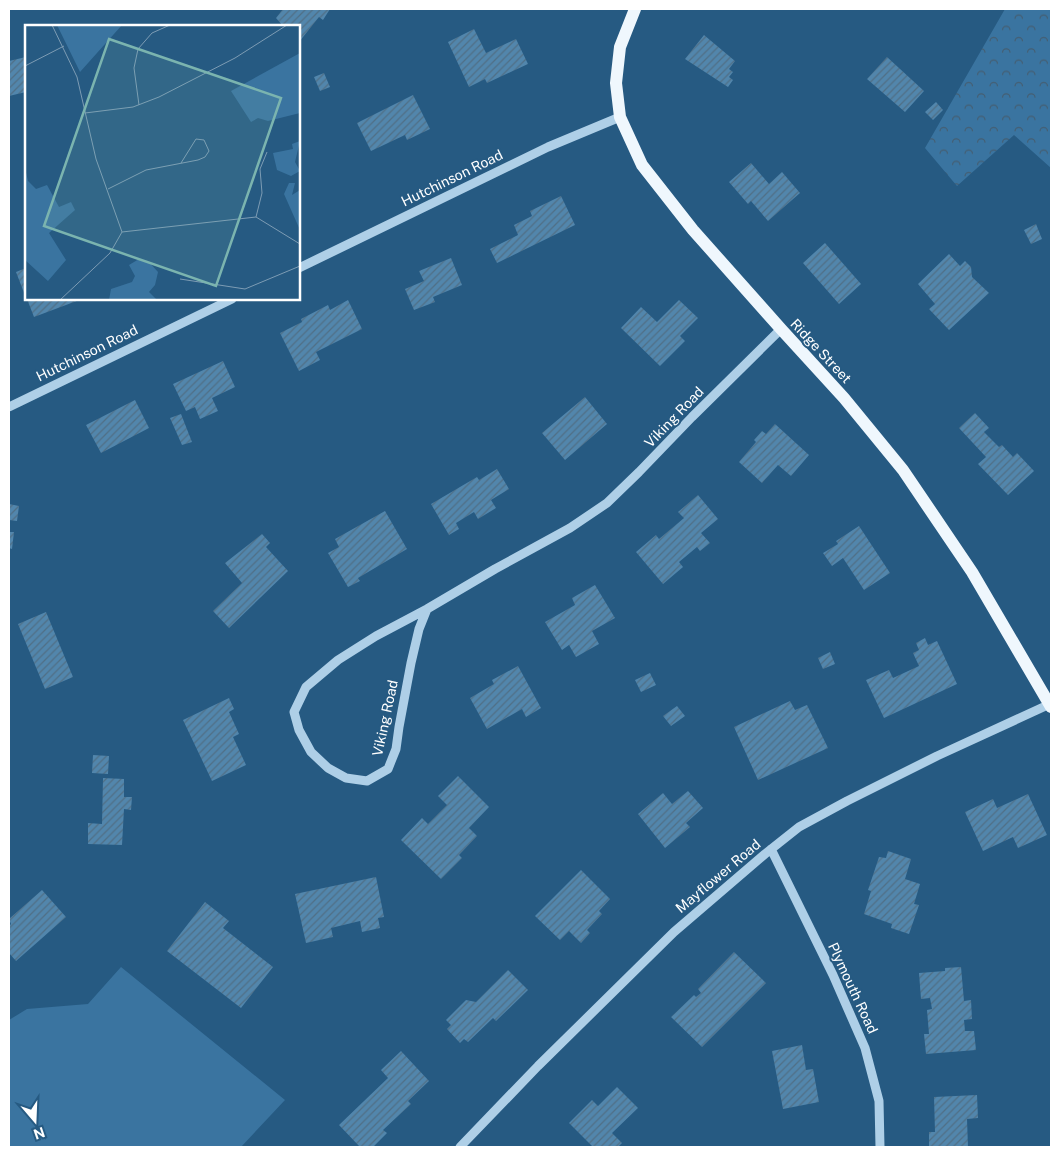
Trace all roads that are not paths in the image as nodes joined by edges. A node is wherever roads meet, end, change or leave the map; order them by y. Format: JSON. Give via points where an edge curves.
{"nodes":[{"id":1,"x":635,"y":9,"type":"edge"},
{"id":2,"x":620,"y":117,"type":"junction"},
{"id":3,"x":300,"y":268,"type":"edge"},
{"id":4,"x":230,"y":300,"type":"edge"},
{"id":5,"x":780,"y":329,"type":"junction"},
{"id":6,"x":9,"y":407,"type":"edge"},
{"id":7,"x":427,"y":609,"type":"junction"},
{"id":8,"x":1050,"y":705,"type":"edge"},
{"id":9,"x":771,"y":849,"type":"junction"},
{"id":10,"x":460,"y":1147,"type":"edge"},
{"id":11,"x":880,"y":1147,"type":"edge"}],
"edges":[{"from":1,"to":2,"type":"main road","name":"Ridge Street","via":[[620,47],[616,83]]},
{"from":2,"to":3,"type":"street","name":"Hutchinson Road","via":[[548,147]]},
{"from":2,"to":5,"type":"main road","name":"Ridge Street","via":[[642,165]]},
{"from":4,"to":6,"type":"street","name":"Hutchinson Road"},
{"from":5,"to":7,"type":"street","name":"Viking Road","via":[[607,503],[570,528]]},
{"from":5,"to":8,"type":"main road","name":"Ridge Street","via":[[844,398],[903,470],[972,572]]},
{"from":7,"to":7,"type":"street","name":"Viking Road","via":[[338,660],[306,687],[294,712],[311,752],[328,768],[346,778],[367,781],[388,769],[396,749],[409,671]]},
{"from":8,"to":9,"type":"street","name":"Mayflower Road","via":[[847,801],[799,827]]},
{"from":9,"to":10,"type":"street","name":"Mayflower Road","via":[[674,932]]},
{"from":9,"to":11,"type":"street","name":"Plymouth Road","via":[[865,1048],[879,1101]]}]}
